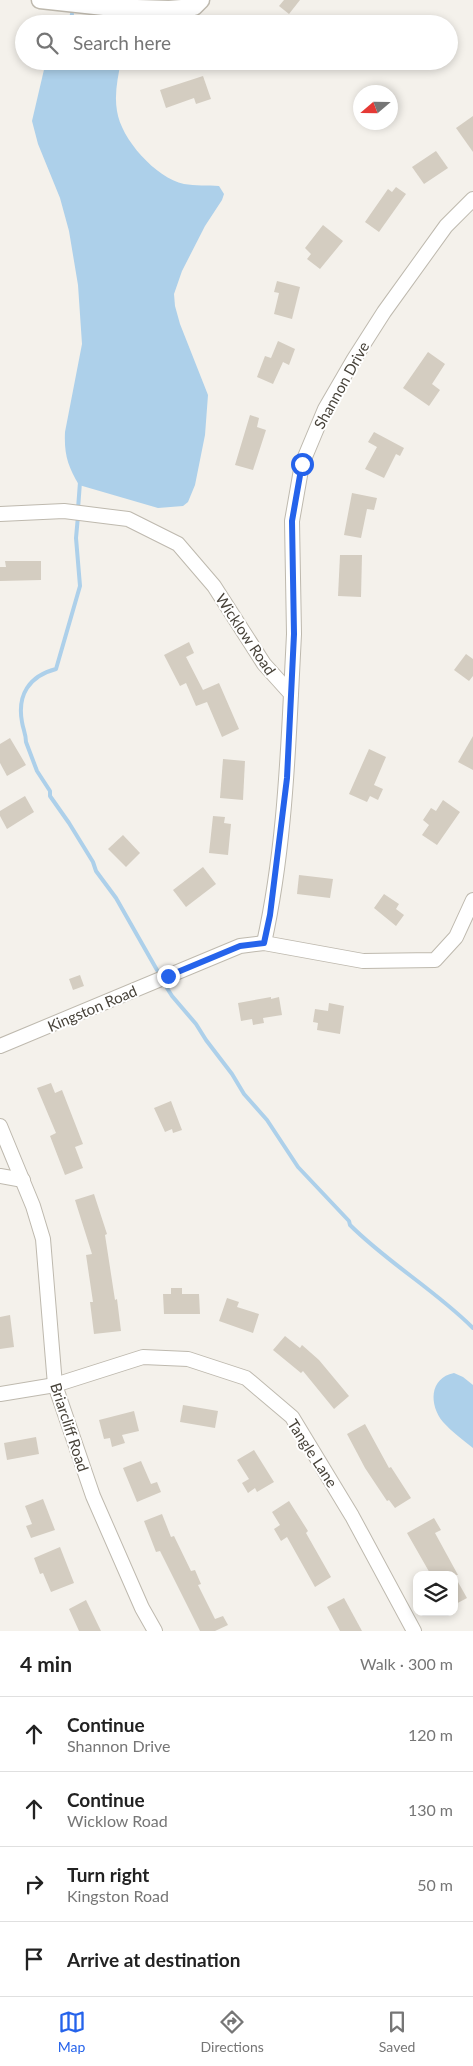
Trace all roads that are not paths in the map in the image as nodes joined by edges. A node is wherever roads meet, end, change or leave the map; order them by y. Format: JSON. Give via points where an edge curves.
{"nodes":[{"id":1,"x":40,"y":0,"type":"edge"},
{"id":2,"x":201,"y":0,"type":"edge"},
{"id":3,"x":473,"y":199,"type":"edge"},
{"id":4,"x":0,"y":514,"type":"edge"},
{"id":5,"x":292,"y":694,"type":"junction"},
{"id":6,"x":473,"y":900,"type":"edge"},
{"id":7,"x":264,"y":943,"type":"junction"},
{"id":8,"x":0,"y":1046,"type":"edge"},
{"id":9,"x":0,"y":1126,"type":"edge"},
{"id":10,"x":0,"y":1176,"type":"edge"},
{"id":11,"x":23,"y":1180,"type":"junction"},
{"id":12,"x":55,"y":1384,"type":"junction"},
{"id":13,"x":0,"y":1394,"type":"edge"},
{"id":14,"x":155,"y":1631,"type":"edge"},
{"id":15,"x":414,"y":1631,"type":"edge"}],
"edges":[{"from":1,"to":2,"type":"street","via":[[104,7],[169,9],[194,7]]},
{"from":3,"to":5,"type":"street","name":"Shannon Drive","via":[[446,226],[384,312],[325,409],[302,464],[292,521]]},
{"from":4,"to":5,"type":"street","name":"Wicklow Road","via":[[64,511],[128,520],[178,544],[214,586],[264,664]]},
{"from":5,"to":7,"type":"street","via":[[280,841]]},
{"from":6,"to":7,"type":"street","name":"Kingston Road","via":[[456,937],[436,960],[363,961]]},
{"from":7,"to":8,"type":"street","name":"Kingston Road","via":[[240,946]]},
{"from":9,"to":11,"type":"street","name":"Briarcliff Road"},
{"from":10,"to":11,"type":"street"},
{"from":11,"to":12,"type":"street","name":"Briarcliff Road","via":[[43,1239]]},
{"from":12,"to":13,"type":"street","name":"Tangle Lane"},
{"from":12,"to":14,"type":"street","name":"Briarcliff Road","via":[[93,1496]]},
{"from":12,"to":15,"type":"street","name":"Tangle Lane","via":[[143,1357],[188,1359],[246,1378],[292,1417],[352,1516]]}]}
